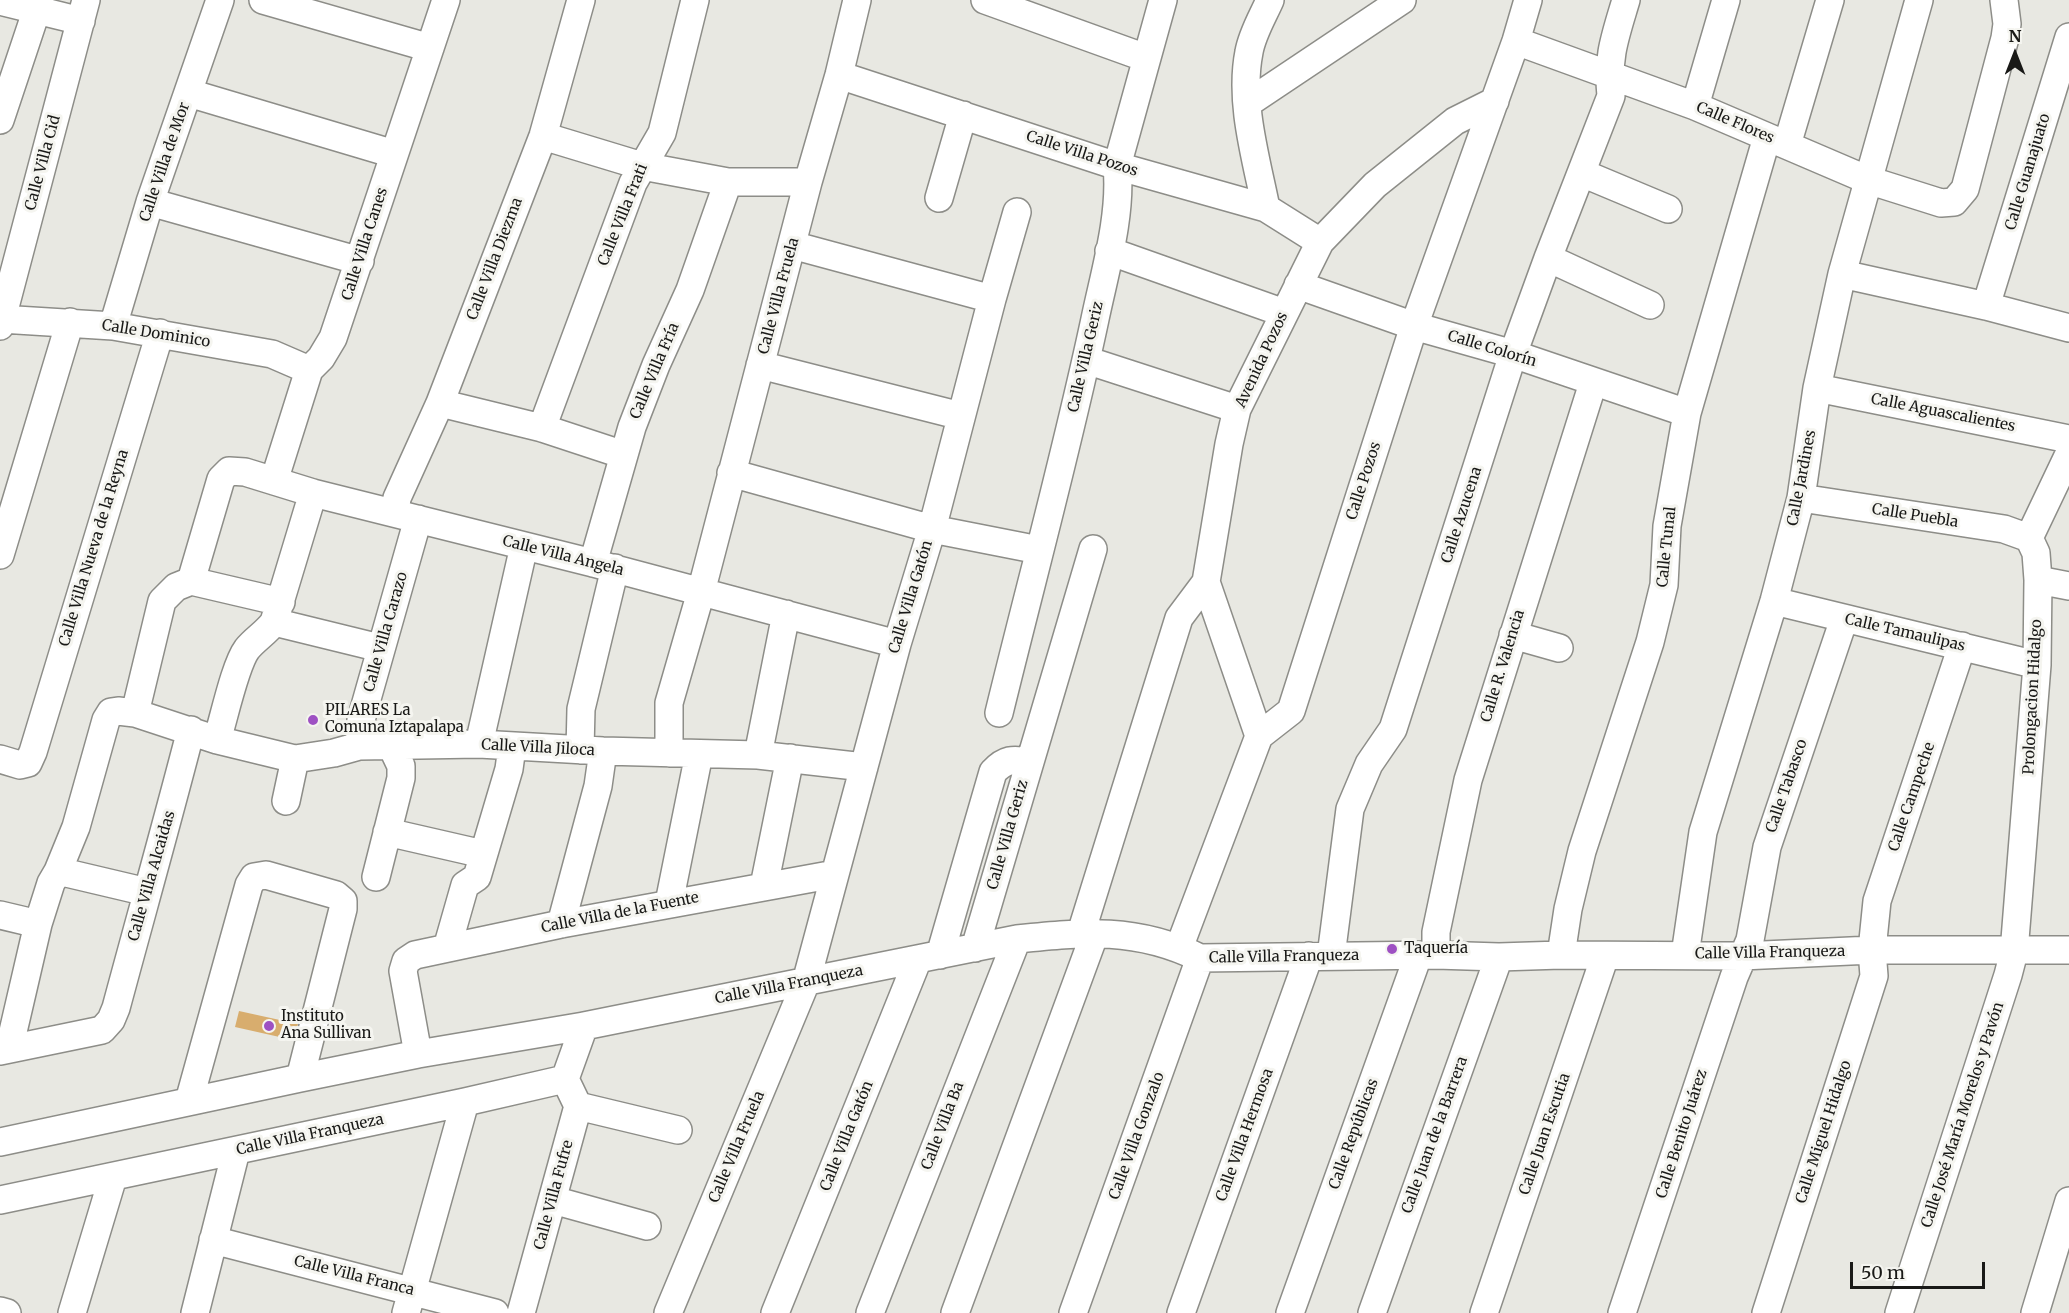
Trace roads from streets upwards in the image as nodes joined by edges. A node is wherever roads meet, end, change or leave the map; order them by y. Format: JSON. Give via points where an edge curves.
{"nodes":[{"id":1,"x":220,"y":0,"type":"edge"},
{"id":2,"x":263,"y":0,"type":"edge"},
{"id":3,"x":446,"y":0,"type":"edge"},
{"id":4,"x":581,"y":0,"type":"edge"},
{"id":5,"x":695,"y":0,"type":"edge"},
{"id":6,"x":857,"y":0,"type":"edge"},
{"id":7,"x":985,"y":0,"type":"edge"},
{"id":8,"x":1163,"y":0,"type":"edge"},
{"id":9,"x":1270,"y":0,"type":"edge"},
{"id":10,"x":1402,"y":0,"type":"edge"},
{"id":11,"x":1528,"y":0,"type":"edge"},
{"id":12,"x":1626,"y":0,"type":"edge"},
{"id":13,"x":1726,"y":0,"type":"edge"},
{"id":14,"x":1830,"y":0,"type":"edge"},
{"id":15,"x":1919,"y":0,"type":"edge"},
{"id":16,"x":2004,"y":0,"type":"edge"},
{"id":17,"x":0,"y":1,"type":"edge"},
{"id":18,"x":39,"y":5,"type":"edge"},
{"id":19,"x":84,"y":10,"type":"edge"},
{"id":20,"x":2069,"y":37,"type":"edge"},
{"id":21,"x":1516,"y":41,"type":"junction"},
{"id":22,"x":430,"y":48,"type":"junction"},
{"id":23,"x":1146,"y":58,"type":"junction"},
{"id":24,"x":839,"y":75,"type":"junction"},
{"id":25,"x":1609,"y":76,"type":"junction"},
{"id":26,"x":189,"y":93,"type":"junction"},
{"id":27,"x":1495,"y":101,"type":"junction"},
{"id":28,"x":1248,"y":104,"type":"junction"},
{"id":29,"x":1695,"y":106,"type":"junction"},
{"id":30,"x":963,"y":115,"type":"junction"},
{"id":31,"x":0,"y":120,"type":"edge"},
{"id":32,"x":543,"y":136,"type":"junction"},
{"id":33,"x":1777,"y":141,"type":"junction"},
{"id":34,"x":394,"y":154,"type":"junction"},
{"id":35,"x":642,"y":166,"type":"junction"},
{"id":36,"x":1116,"y":166,"type":"junction"},
{"id":37,"x":1582,"y":173,"type":"junction"},
{"id":38,"x":1868,"y":180,"type":"junction"},
{"id":39,"x":728,"y":182,"type":"junction"},
{"id":40,"x":808,"y":182,"type":"junction"},
{"id":41,"x":939,"y":198,"type":"dead end"},
{"id":42,"x":150,"y":202,"type":"junction"},
{"id":43,"x":1266,"y":208,"type":"junction"},
{"id":44,"x":1668,"y":209,"type":"dead end"},
{"id":45,"x":1017,"y":212,"type":"dead end"},
{"id":46,"x":1320,"y":242,"type":"junction"},
{"id":47,"x":792,"y":245,"type":"junction"},
{"id":48,"x":1109,"y":251,"type":"junction"},
{"id":49,"x":1548,"y":258,"type":"junction"},
{"id":50,"x":360,"y":261,"type":"junction"},
{"id":51,"x":1842,"y":274,"type":"junction"},
{"id":52,"x":1298,"y":285,"type":"junction"},
{"id":53,"x":992,"y":299,"type":"junction"},
{"id":54,"x":1650,"y":304,"type":"dead end"},
{"id":55,"x":1986,"y":306,"type":"junction"},
{"id":56,"x":1284,"y":313,"type":"junction"},
{"id":57,"x":1,"y":322,"type":"edge"},
{"id":58,"x":70,"y":322,"type":"junction"},
{"id":59,"x":113,"y":326,"type":"junction"},
{"id":60,"x":1414,"y":326,"type":"junction"},
{"id":61,"x":2069,"y":328,"type":"edge"},
{"id":62,"x":160,"y":333,"type":"junction"},
{"id":63,"x":1513,"y":354,"type":"junction"},
{"id":64,"x":1086,"y":360,"type":"junction"},
{"id":65,"x":760,"y":365,"type":"junction"},
{"id":66,"x":309,"y":370,"type":"junction"},
{"id":67,"x":1593,"y":383,"type":"junction"},
{"id":68,"x":1817,"y":388,"type":"junction"},
{"id":69,"x":440,"y":403,"type":"junction"},
{"id":70,"x":1237,"y":409,"type":"junction"},
{"id":71,"x":1687,"y":413,"type":"junction"},
{"id":72,"x":961,"y":416,"type":"junction"},
{"id":73,"x":542,"y":428,"type":"junction"},
{"id":74,"x":2069,"y":438,"type":"edge"},
{"id":75,"x":2069,"y":454,"type":"edge"},
{"id":76,"x":624,"y":455,"type":"junction"},
{"id":77,"x":731,"y":473,"type":"junction"},
{"id":78,"x":274,"y":481,"type":"junction"},
{"id":79,"x":314,"y":493,"type":"junction"},
{"id":80,"x":1801,"y":498,"type":"junction"},
{"id":81,"x":407,"y":516,"type":"junction"},
{"id":82,"x":932,"y":529,"type":"junction"},
{"id":83,"x":2029,"y":538,"type":"junction"},
{"id":84,"x":524,"y":546,"type":"junction"},
{"id":85,"x":1092,"y":549,"type":"dead end"},
{"id":86,"x":1039,"y":550,"type":"junction"},
{"id":87,"x":0,"y":555,"type":"edge"},
{"id":88,"x":604,"y":566,"type":"junction"},
{"id":89,"x":2038,"y":580,"type":"junction"},
{"id":90,"x":191,"y":581,"type":"junction"},
{"id":91,"x":1206,"y":582,"type":"junction"},
{"id":92,"x":2069,"y":586,"type":"edge"},
{"id":93,"x":701,"y":592,"type":"junction"},
{"id":94,"x":1774,"y":601,"type":"junction"},
{"id":95,"x":278,"y":612,"type":"junction"},
{"id":96,"x":786,"y":614,"type":"junction"},
{"id":97,"x":1844,"y":619,"type":"junction"},
{"id":98,"x":1513,"y":635,"type":"junction"},
{"id":99,"x":897,"y":644,"type":"junction"},
{"id":100,"x":1962,"y":646,"type":"junction"},
{"id":101,"x":380,"y":648,"type":"junction"},
{"id":102,"x":1559,"y":648,"type":"dead end"},
{"id":103,"x":2037,"y":665,"type":"junction"},
{"id":104,"x":123,"y":713,"type":"junction"},
{"id":105,"x":999,"y":713,"type":"dead end"},
{"id":106,"x":191,"y":730,"type":"junction"},
{"id":107,"x":1258,"y":736,"type":"junction"},
{"id":108,"x":218,"y":740,"type":"junction"},
{"id":109,"x":480,"y":744,"type":"junction"},
{"id":110,"x":359,"y":746,"type":"junction"},
{"id":111,"x":392,"y":747,"type":"junction"},
{"id":112,"x":512,"y":747,"type":"junction"},
{"id":113,"x":591,"y":750,"type":"junction"},
{"id":114,"x":669,"y":753,"type":"junction"},
{"id":115,"x":699,"y":754,"type":"junction"},
{"id":116,"x":758,"y":754,"type":"junction"},
{"id":117,"x":790,"y":758,"type":"junction"},
{"id":118,"x":0,"y":759,"type":"edge"},
{"id":119,"x":295,"y":759,"type":"junction"},
{"id":120,"x":1029,"y":762,"type":"junction"},
{"id":121,"x":864,"y":767,"type":"junction"},
{"id":122,"x":286,"y":801,"type":"dead end"},
{"id":123,"x":387,"y":832,"type":"junction"},
{"id":124,"x":483,"y":854,"type":"junction"},
{"id":125,"x":58,"y":871,"type":"junction"},
{"id":126,"x":835,"y":874,"type":"junction"},
{"id":127,"x":376,"y":877,"type":"dead end"},
{"id":128,"x":764,"y":886,"type":"junction"},
{"id":129,"x":147,"y":892,"type":"junction"},
{"id":130,"x":669,"y":903,"type":"junction"},
{"id":131,"x":0,"y":915,"type":"edge"},
{"id":132,"x":38,"y":924,"type":"junction"},
{"id":133,"x":561,"y":924,"type":"junction"},
{"id":134,"x":1088,"y":933,"type":"junction"},
{"id":135,"x":1017,"y":939,"type":"junction"},
{"id":136,"x":447,"y":948,"type":"junction"},
{"id":137,"x":975,"y":948,"type":"junction"},
{"id":138,"x":1872,"y":950,"type":"junction"},
{"id":139,"x":2069,"y":950,"type":"edge"},
{"id":140,"x":2014,"y":952,"type":"junction"},
{"id":141,"x":1190,"y":953,"type":"junction"},
{"id":142,"x":1427,"y":955,"type":"junction"},
{"id":143,"x":1561,"y":955,"type":"junction"},
{"id":144,"x":1685,"y":955,"type":"junction"},
{"id":145,"x":1320,"y":956,"type":"junction"},
{"id":146,"x":1605,"y":956,"type":"junction"},
{"id":147,"x":1742,"y":956,"type":"junction"},
{"id":148,"x":929,"y":957,"type":"junction"},
{"id":149,"x":1499,"y":957,"type":"junction"},
{"id":150,"x":806,"y":981,"type":"junction"},
{"id":151,"x":584,"y":1026,"type":"junction"},
{"id":152,"x":4,"y":1050,"type":"edge"},
{"id":153,"x":418,"y":1054,"type":"junction"},
{"id":154,"x":300,"y":1078,"type":"junction"},
{"id":155,"x":565,"y":1079,"type":"junction"},
{"id":156,"x":189,"y":1101,"type":"junction"},
{"id":157,"x":465,"y":1102,"type":"junction"},
{"id":158,"x":578,"y":1106,"type":"junction"},
{"id":159,"x":678,"y":1130,"type":"dead end"},
{"id":160,"x":0,"y":1142,"type":"edge"},
{"id":161,"x":236,"y":1151,"type":"junction"},
{"id":162,"x":113,"y":1177,"type":"junction"},
{"id":163,"x":0,"y":1200,"type":"edge"},
{"id":164,"x":553,"y":1200,"type":"junction"},
{"id":165,"x":2069,"y":1201,"type":"edge"},
{"id":166,"x":647,"y":1226,"type":"dead end"},
{"id":167,"x":213,"y":1240,"type":"junction"},
{"id":168,"x":409,"y":1302,"type":"edge"},
{"id":169,"x":0,"y":1311,"type":"edge"},
{"id":170,"x":7,"y":1313,"type":"edge"},
{"id":171,"x":72,"y":1313,"type":"edge"},
{"id":172,"x":195,"y":1313,"type":"edge"},
{"id":173,"x":495,"y":1313,"type":"edge"},
{"id":174,"x":521,"y":1313,"type":"edge"},
{"id":175,"x":668,"y":1313,"type":"edge"},
{"id":176,"x":775,"y":1313,"type":"edge"},
{"id":177,"x":870,"y":1313,"type":"edge"},
{"id":178,"x":954,"y":1313,"type":"edge"},
{"id":179,"x":1073,"y":1313,"type":"edge"},
{"id":180,"x":1181,"y":1313,"type":"edge"},
{"id":181,"x":1290,"y":1313,"type":"edge"},
{"id":182,"x":1372,"y":1313,"type":"edge"},
{"id":183,"x":1484,"y":1313,"type":"edge"},
{"id":184,"x":1622,"y":1313,"type":"edge"},
{"id":185,"x":1766,"y":1313,"type":"edge"},
{"id":186,"x":1899,"y":1313,"type":"edge"},
{"id":187,"x":2035,"y":1313,"type":"edge"}],
"edges":[{"from":1,"to":26,"type":"street","name":"Calle Villa de Mor"},
{"from":2,"to":22,"type":"street"},
{"from":3,"to":22,"type":"street","name":"Calle Villa Canes"},
{"from":4,"to":32,"type":"street","name":"Calle Villa Diezma"},
{"from":5,"to":35,"type":"street","name":"Calle Villa Frati","via":[[662,133]]},
{"from":6,"to":24,"type":"street","name":"Calle Villa Fruela"},
{"from":7,"to":23,"type":"street"},
{"from":8,"to":23,"type":"street","name":"Calle Villa Geriz"},
{"from":9,"to":28,"type":"street","via":[[1249,50]]},
{"from":10,"to":28,"type":"street"},
{"from":11,"to":21,"type":"street","name":"Calle Pozos"},
{"from":12,"to":25,"type":"street","name":"Calle Azucena","via":[[1611,51]]},
{"from":13,"to":29,"type":"street"},
{"from":14,"to":33,"type":"street","name":"Calle Tunal"},
{"from":15,"to":38,"type":"street","name":"Calle Jardines"},
{"from":16,"to":38,"type":"street","name":"Calle Flores","via":[[2005,38],[1965,189],[1954,202],[1941,203]]},
{"from":17,"to":18,"type":"street"},
{"from":18,"to":19,"type":"street"},
{"from":18,"to":31,"type":"street"},
{"from":19,"to":57,"type":"street","name":"Calle Villa Cid"},
{"from":20,"to":55,"type":"street","name":"Calle Guanajuato"},
{"from":21,"to":25,"type":"street","name":"Calle Flores"},
{"from":21,"to":27,"type":"street","name":"Calle Pozos"},
{"from":22,"to":34,"type":"street","name":"Calle Villa Canes"},
{"from":23,"to":36,"type":"street","name":"Calle Villa Geriz"},
{"from":24,"to":30,"type":"street","name":"Calle Villa Pozos"},
{"from":24,"to":40,"type":"street","name":"Calle Villa Fruela"},
{"from":25,"to":29,"type":"street","name":"Calle Flores"},
{"from":25,"to":37,"type":"street","name":"Calle Azucena","via":[[1611,96]]},
{"from":26,"to":34,"type":"street"},
{"from":26,"to":42,"type":"street","name":"Calle Villa de Mor"},
{"from":27,"to":46,"type":"street","name":"Avenida Pozos","via":[[1446,128],[1376,185]]},
{"from":27,"to":60,"type":"street","name":"Calle Pozos"},
{"from":28,"to":43,"type":"street"},
{"from":29,"to":33,"type":"street","name":"Calle Flores"},
{"from":30,"to":36,"type":"street","name":"Calle Villa Pozos"},
{"from":30,"to":41,"type":"street"},
{"from":32,"to":35,"type":"street"},
{"from":32,"to":69,"type":"street","name":"Calle Villa Diezma"},
{"from":33,"to":38,"type":"street","name":"Calle Flores"},
{"from":33,"to":71,"type":"street","name":"Calle Tunal"},
{"from":34,"to":50,"type":"street","name":"Calle Villa Canes"},
{"from":35,"to":39,"type":"street"},
{"from":35,"to":73,"type":"street","name":"Calle Villa Frati"},
{"from":36,"to":43,"type":"street","name":"Calle Villa Pozos"},
{"from":36,"to":48,"type":"street","name":"Calle Villa Geriz","via":[[1119,188]]},
{"from":37,"to":44,"type":"street"},
{"from":37,"to":49,"type":"street","name":"Calle Azucena"},
{"from":38,"to":51,"type":"street","name":"Calle Jardines"},
{"from":39,"to":40,"type":"street"},
{"from":39,"to":76,"type":"street","name":"Calle Villa Fría"},
{"from":40,"to":47,"type":"street","name":"Calle Villa Fruela"},
{"from":42,"to":50,"type":"street"},
{"from":42,"to":59,"type":"street","name":"Calle Villa de Mor"},
{"from":43,"to":46,"type":"street","name":"Calle Villa Pozos"},
{"from":45,"to":53,"type":"street","name":"Calle Villa Gatón"},
{"from":46,"to":52,"type":"street","name":"Avenida Pozos"},
{"from":47,"to":53,"type":"street"},
{"from":47,"to":65,"type":"street","name":"Calle Villa Fruela"},
{"from":48,"to":56,"type":"street"},
{"from":48,"to":64,"type":"street","name":"Calle Villa Geriz"},
{"from":49,"to":54,"type":"street"},
{"from":49,"to":63,"type":"street","name":"Calle Azucena"},
{"from":50,"to":66,"type":"street","name":"Calle Villa Canes","via":[[333,338]]},
{"from":51,"to":55,"type":"street"},
{"from":51,"to":68,"type":"street","name":"Calle Jardines"},
{"from":52,"to":56,"type":"street","name":"Avenida Pozos"},
{"from":52,"to":60,"type":"street","name":"Calle Colorín"},
{"from":53,"to":72,"type":"street","name":"Calle Villa Gatón"},
{"from":55,"to":61,"type":"street"},
{"from":56,"to":70,"type":"street","name":"Avenida Pozos"},
{"from":57,"to":58,"type":"street","name":"Calle Dominico"},
{"from":58,"to":59,"type":"street","name":"Calle Dominico"},
{"from":58,"to":87,"type":"street"},
{"from":59,"to":62,"type":"street","name":"Calle Dominico"},
{"from":60,"to":63,"type":"street","name":"Calle Colorín"},
{"from":60,"to":107,"type":"street","name":"Calle Pozos","via":[[1291,711]]},
{"from":62,"to":66,"type":"street","name":"Calle Dominico","via":[[272,354]]},
{"from":62,"to":118,"type":"street","name":"Calle Villa Nueva de la Reyna","via":[[33,753],[28,763],[20,765]]},
{"from":63,"to":67,"type":"street","name":"Calle Colorín"},
{"from":63,"to":145,"type":"street","name":"Calle Azucena","via":[[1393,729],[1369,764],[1350,809]]},
{"from":64,"to":70,"type":"street"},
{"from":64,"to":86,"type":"street","name":"Calle Villa Geriz"},
{"from":65,"to":72,"type":"street"},
{"from":65,"to":77,"type":"street","name":"Calle Villa Fruela"},
{"from":66,"to":78,"type":"street","name":"Calle Villa Canes"},
{"from":67,"to":71,"type":"street","name":"Calle Colorín"},
{"from":67,"to":98,"type":"street","name":"Calle R. Valencia"},
{"from":68,"to":74,"type":"street","name":"Calle Aguascalientes"},
{"from":68,"to":80,"type":"street","name":"Calle Jardines"},
{"from":69,"to":73,"type":"street"},
{"from":69,"to":81,"type":"street","name":"Calle Villa Diezma","via":[[397,498]]},
{"from":70,"to":91,"type":"street","name":"Avenida Pozos"},
{"from":71,"to":143,"type":"street","name":"Calle Tunal","via":[[1667,526],[1664,585],[1650,642],[1582,851]]},
{"from":72,"to":82,"type":"street","name":"Calle Villa Gatón"},
{"from":73,"to":76,"type":"street"},
{"from":75,"to":83,"type":"street"},
{"from":76,"to":88,"type":"street","name":"Calle Villa Fría"},
{"from":77,"to":82,"type":"street"},
{"from":77,"to":93,"type":"street","name":"Calle Villa Fruela"},
{"from":78,"to":79,"type":"street","name":"Calle Villa Angela"},
{"from":78,"to":90,"type":"street","name":"Calle Villa Angela","via":[[229,471],[220,479]]},
{"from":79,"to":81,"type":"street","name":"Calle Villa Angela"},
{"from":79,"to":95,"type":"street"},
{"from":80,"to":83,"type":"street","name":"Calle Puebla","via":[[2004,529]]},
{"from":80,"to":94,"type":"street","name":"Calle Jardines"},
{"from":81,"to":84,"type":"street","name":"Calle Villa Angela"},
{"from":81,"to":101,"type":"street","name":"Calle Villa Carazo"},
{"from":82,"to":86,"type":"street"},
{"from":82,"to":99,"type":"street","name":"Calle Villa Gatón"},
{"from":83,"to":89,"type":"street","name":"Prolongacion Hidalgo","via":[[2036,554]]},
{"from":84,"to":88,"type":"street","name":"Calle Villa Angela"},
{"from":84,"to":109,"type":"street"},
{"from":85,"to":120,"type":"street","name":"Calle Villa Geriz"},
{"from":86,"to":105,"type":"street","name":"Calle Villa Geriz"},
{"from":88,"to":93,"type":"street","name":"Calle Villa Angela"},
{"from":88,"to":113,"type":"street","name":"Calle Villa Fría","via":[[581,709]]},
{"from":89,"to":92,"type":"street"},
{"from":89,"to":103,"type":"street","name":"Prolongacion Hidalgo"},
{"from":90,"to":95,"type":"street"},
{"from":90,"to":104,"type":"street","via":[[176,587],[162,601]]},
{"from":91,"to":107,"type":"street","name":"Avenida Pozos"},
{"from":91,"to":134,"type":"street","via":[[1179,618]]},
{"from":93,"to":96,"type":"street","name":"Calle Villa Angela"},
{"from":93,"to":114,"type":"street","name":"Calle Villa Fruela","via":[[669,703]]},
{"from":94,"to":97,"type":"street","name":"Calle Tamaulipas"},
{"from":94,"to":144,"type":"street","name":"Calle Jardines","via":[[1703,832]]},
{"from":95,"to":101,"type":"street"},
{"from":95,"to":108,"type":"street","via":[[267,632],[247,648],[240,661]]},
{"from":96,"to":99,"type":"street","name":"Calle Villa Angela"},
{"from":96,"to":116,"type":"street"},
{"from":97,"to":100,"type":"street","name":"Calle Tamaulipas"},
{"from":97,"to":147,"type":"street","name":"Calle Tabasco","via":[[1767,847],[1750,940]]},
{"from":98,"to":102,"type":"street"},
{"from":98,"to":142,"type":"street","name":"Calle R. Valencia","via":[[1468,780],[1436,932]]},
{"from":99,"to":121,"type":"street","name":"Calle Villa Gatón"},
{"from":100,"to":103,"type":"street","name":"Calle Tamaulipas"},
{"from":100,"to":138,"type":"street","name":"Calle Campeche","via":[[1877,901]]},
{"from":101,"to":110,"type":"street","name":"Calle Villa Carazo","via":[[361,720]]},
{"from":103,"to":140,"type":"street","name":"Prolongacion Hidalgo"},
{"from":104,"to":106,"type":"street","name":"Calle Villa Jiloca"},
{"from":104,"to":125,"type":"street","via":[[106,720],[76,827]]},
{"from":106,"to":108,"type":"street","name":"Calle Villa Jiloca"},
{"from":106,"to":129,"type":"street","name":"Calle Villa Alcaidas"},
{"from":107,"to":141,"type":"street"},
{"from":108,"to":119,"type":"street","name":"Calle Villa Jiloca"},
{"from":109,"to":111,"type":"street","name":"Calle Villa Jiloca"},
{"from":109,"to":112,"type":"street","name":"Calle Villa Jiloca"},
{"from":110,"to":111,"type":"street","name":"Calle Villa Jiloca"},
{"from":110,"to":119,"type":"street","name":"Calle Villa Jiloca"},
{"from":111,"to":123,"type":"street","via":[[401,766],[401,778]]},
{"from":112,"to":113,"type":"street","name":"Calle Villa Jiloca"},
{"from":112,"to":124,"type":"street"},
{"from":113,"to":114,"type":"street","name":"Calle Villa Jiloca"},
{"from":113,"to":133,"type":"street","name":"Calle Villa Fría","via":[[598,786]]},
{"from":114,"to":115,"type":"street","name":"Calle Villa Jiloca"},
{"from":115,"to":116,"type":"street","name":"Calle Villa Jiloca"},
{"from":115,"to":130,"type":"street"},
{"from":116,"to":117,"type":"street","name":"Calle Villa Jiloca"},
{"from":117,"to":121,"type":"street","name":"Calle Villa Jiloca"},
{"from":117,"to":128,"type":"street"},
{"from":119,"to":122,"type":"street"},
{"from":120,"to":137,"type":"street","name":"Calle Villa Geriz"},
{"from":120,"to":148,"type":"street","name":"Calle Villa Gatón","via":[[1013,759],[1002,762],[993,771]]},
{"from":121,"to":126,"type":"street","name":"Calle Villa Gatón"},
{"from":123,"to":124,"type":"street"},
{"from":123,"to":127,"type":"street"},
{"from":124,"to":136,"type":"street","via":[[477,877],[465,885]]},
{"from":125,"to":129,"type":"street"},
{"from":125,"to":132,"type":"street"},
{"from":126,"to":128,"type":"street","name":"Calle Villa de la Fuente"},
{"from":126,"to":150,"type":"street","name":"Calle Villa Gatón"},
{"from":128,"to":130,"type":"street","name":"Calle Villa de la Fuente"},
{"from":129,"to":152,"type":"street","name":"Calle Villa Alcaidas","via":[[116,1008],[102,1030]]},
{"from":130,"to":133,"type":"street","name":"Calle Villa de la Fuente"},
{"from":131,"to":132,"type":"street"},
{"from":132,"to":152,"type":"street"},
{"from":133,"to":136,"type":"street","name":"Calle Villa de la Fuente"},
{"from":134,"to":135,"type":"street","name":"Calle Villa Franqueza"},
{"from":134,"to":141,"type":"street","name":"Calle Villa Franqueza","via":[[1145,938]]},
{"from":134,"to":178,"type":"street"},
{"from":135,"to":137,"type":"street","name":"Calle Villa Franqueza"},
{"from":135,"to":177,"type":"street","name":"Calle Villa Ba"},
{"from":136,"to":153,"type":"street","name":"Calle Villa de la Fuente","via":[[415,955],[406,961],[403,971]]},
{"from":137,"to":148,"type":"street","name":"Calle Villa Franqueza"},
{"from":138,"to":140,"type":"street","name":"Calle Villa Franqueza"},
{"from":138,"to":147,"type":"street","name":"Calle Villa Franqueza"},
{"from":138,"to":185,"type":"street","name":"Calle Miguel Hidalgo","via":[[1874,976]]},
{"from":139,"to":140,"type":"street","name":"Calle Villa Franqueza"},
{"from":140,"to":186,"type":"street","name":"Calle José María Morelos y Pavón"},
{"from":141,"to":145,"type":"street","name":"Calle Villa Franqueza"},
{"from":141,"to":179,"type":"street","name":"Calle Villa Gonzalo"},
{"from":142,"to":145,"type":"street","name":"Calle Villa Franqueza"},
{"from":142,"to":149,"type":"street","name":"Calle Villa Franqueza"},
{"from":142,"to":181,"type":"street","name":"Calle Repúblicas"},
{"from":143,"to":146,"type":"street","name":"Calle Villa Franqueza"},
{"from":143,"to":149,"type":"street","name":"Calle Villa Franqueza"},
{"from":144,"to":146,"type":"street","name":"Calle Villa Franqueza"},
{"from":144,"to":147,"type":"street","name":"Calle Villa Franqueza"},
{"from":145,"to":180,"type":"street","name":"Calle Villa Hermosa"},
{"from":146,"to":183,"type":"street","name":"Calle Juan Escutia"},
{"from":147,"to":184,"type":"street","name":"Calle Benito Juárez"},
{"from":148,"to":150,"type":"street","name":"Calle Villa Franqueza"},
{"from":148,"to":176,"type":"street","name":"Calle Villa Gatón"},
{"from":149,"to":182,"type":"street","name":"Calle Juan de la Barrera"},
{"from":150,"to":151,"type":"street","name":"Calle Villa Franqueza"},
{"from":150,"to":175,"type":"street","name":"Calle Villa Fruela"},
{"from":151,"to":153,"type":"street","name":"Calle Villa Franqueza"},
{"from":151,"to":155,"type":"street"},
{"from":153,"to":154,"type":"street","name":"Calle Villa Franqueza"},
{"from":154,"to":156,"type":"street","name":"Calle Villa Franqueza"},
{"from":154,"to":156,"type":"street","via":[[343,901],[336,895],[266,875],[254,876]]},
{"from":155,"to":157,"type":"street","name":"Calle Villa Franqueza"},
{"from":155,"to":158,"type":"street"},
{"from":156,"to":160,"type":"street","name":"Calle Villa Franqueza"},
{"from":157,"to":161,"type":"street","name":"Calle Villa Franqueza"},
{"from":157,"to":168,"type":"street"},
{"from":158,"to":159,"type":"street"},
{"from":158,"to":164,"type":"street","name":"Calle Villa Fufre"},
{"from":161,"to":162,"type":"street","name":"Calle Villa Franqueza"},
{"from":161,"to":167,"type":"street"},
{"from":162,"to":163,"type":"street","name":"Calle Villa Franqueza"},
{"from":162,"to":171,"type":"street"},
{"from":164,"to":166,"type":"street"},
{"from":164,"to":174,"type":"street","name":"Calle Villa Fufre"},
{"from":165,"to":187,"type":"street"},
{"from":167,"to":168,"type":"street","name":"Calle Villa Franca"},
{"from":167,"to":172,"type":"street"},
{"from":168,"to":173,"type":"street","name":"Calle Villa Franca"},
{"from":169,"to":170,"type":"street"}]}
